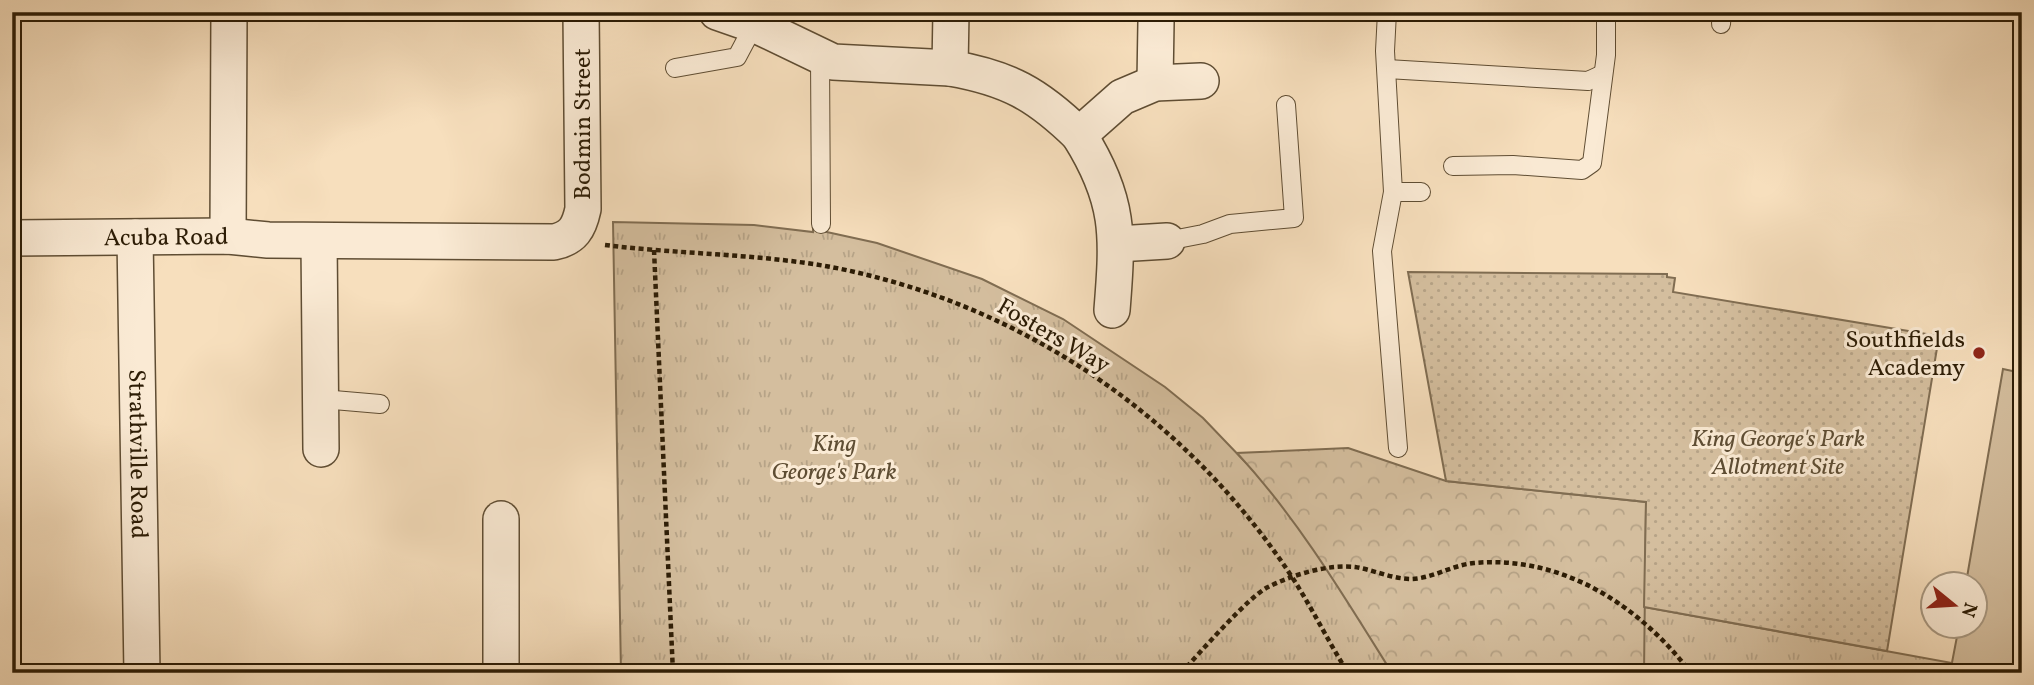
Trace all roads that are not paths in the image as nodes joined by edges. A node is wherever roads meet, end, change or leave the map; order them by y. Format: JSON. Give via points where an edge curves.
{"nodes":[{"id":1,"x":229,"y":12,"type":"edge"},
{"id":2,"x":581,"y":12,"type":"edge"},
{"id":3,"x":717,"y":12,"type":"edge"},
{"id":4,"x":951,"y":12,"type":"edge"},
{"id":5,"x":1387,"y":12,"type":"edge"},
{"id":6,"x":1606,"y":12,"type":"edge"},
{"id":7,"x":1156,"y":17,"type":"edge"},
{"id":8,"x":771,"y":25,"type":"edge"},
{"id":9,"x":820,"y":56,"type":"junction"},
{"id":10,"x":675,"y":68,"type":"dead end"},
{"id":11,"x":950,"y":68,"type":"junction"},
{"id":12,"x":1387,"y":69,"type":"junction"},
{"id":13,"x":1603,"y":74,"type":"junction"},
{"id":14,"x":1200,"y":81,"type":"dead end"},
{"id":15,"x":1155,"y":83,"type":"junction"},
{"id":16,"x":1286,"y":105,"type":"dead end"},
{"id":17,"x":1079,"y":135,"type":"junction"},
{"id":18,"x":1453,"y":166,"type":"dead end"},
{"id":19,"x":1393,"y":192,"type":"junction"},
{"id":20,"x":1421,"y":192,"type":"dead end"},
{"id":21,"x":821,"y":223,"type":"dead end"},
{"id":22,"x":573,"y":234,"type":"joint"},
{"id":23,"x":228,"y":236,"type":"junction"},
{"id":24,"x":135,"y":237,"type":"junction"},
{"id":25,"x":12,"y":238,"type":"edge"},
{"id":26,"x":319,"y":241,"type":"junction"},
{"id":27,"x":1167,"y":241,"type":"joint"},
{"id":28,"x":1117,"y":244,"type":"junction"},
{"id":29,"x":1112,"y":310,"type":"dead end"},
{"id":30,"x":322,"y":399,"type":"junction"},
{"id":31,"x":380,"y":404,"type":"dead end"},
{"id":32,"x":1398,"y":448,"type":"dead end"},
{"id":33,"x":321,"y":449,"type":"dead end"},
{"id":34,"x":501,"y":519,"type":"dead end"},
{"id":35,"x":142,"y":673,"type":"edge"},
{"id":36,"x":501,"y":673,"type":"edge"}],
"edges":[{"from":1,"to":23,"type":"street"},
{"from":2,"to":22,"type":"street","name":"Bodmin Street","via":[[583,209]]},
{"from":3,"to":8,"type":"street"},
{"from":4,"to":11,"type":"street"},
{"from":5,"to":12,"type":"lane"},
{"from":6,"to":13,"type":"lane"},
{"from":7,"to":15,"type":"street"},
{"from":8,"to":9,"type":"street"},
{"from":8,"to":10,"type":"lane","via":[[737,57]]},
{"from":9,"to":11,"type":"street","via":[[833,62]]},
{"from":9,"to":21,"type":"lane"},
{"from":11,"to":17,"type":"street","via":[[984,74],[1029,93]]},
{"from":12,"to":13,"type":"lane","via":[[1588,81]]},
{"from":12,"to":19,"type":"lane"},
{"from":13,"to":18,"type":"lane","via":[[1592,163],[1582,170]]},
{"from":14,"to":15,"type":"street"},
{"from":15,"to":17,"type":"street","via":[[1122,97]]},
{"from":16,"to":27,"type":"lane","via":[[1294,218],[1230,224]]},
{"from":17,"to":28,"type":"street","via":[[1111,197]]},
{"from":19,"to":20,"type":"lane"},
{"from":19,"to":32,"type":"lane","via":[[1382,251]]},
{"from":22,"to":26,"type":"street","name":"Acuba Road","via":[[554,242]]},
{"from":23,"to":24,"type":"street","name":"Acuba Road"},
{"from":23,"to":26,"type":"street","name":"Acuba Road"},
{"from":24,"to":25,"type":"street","name":"Acuba Road"},
{"from":24,"to":35,"type":"street","name":"Strathville Road"},
{"from":26,"to":30,"type":"street"},
{"from":27,"to":28,"type":"street"},
{"from":28,"to":29,"type":"street"},
{"from":30,"to":31,"type":"lane"},
{"from":30,"to":33,"type":"street"},
{"from":34,"to":36,"type":"street"}]}
